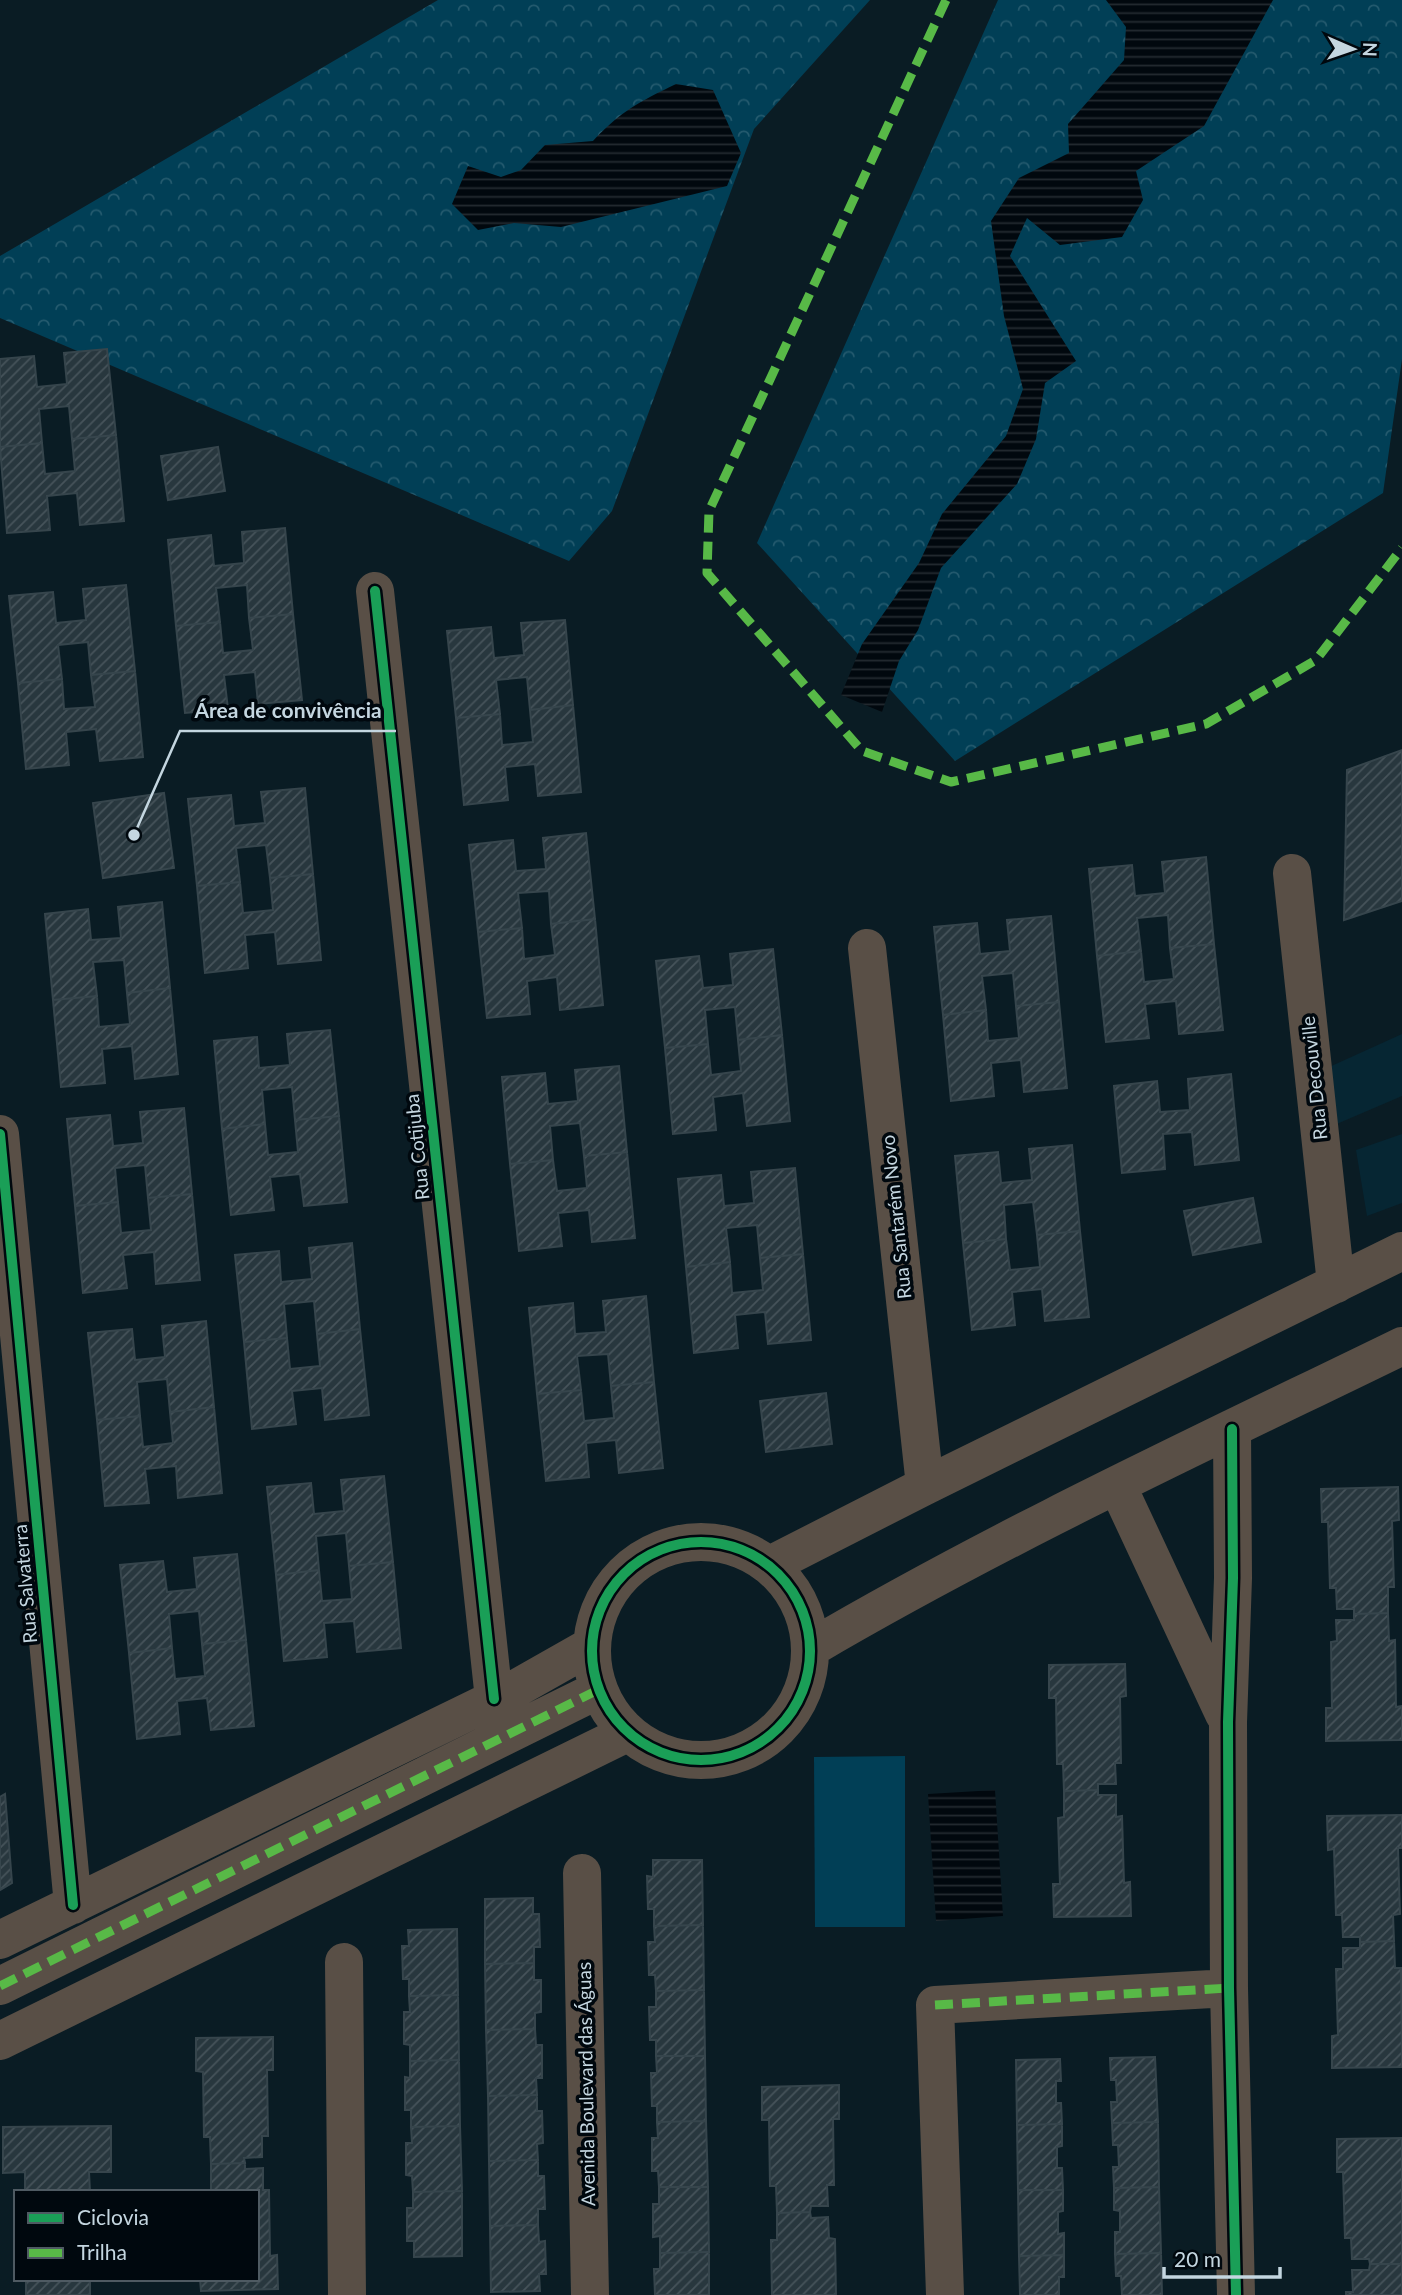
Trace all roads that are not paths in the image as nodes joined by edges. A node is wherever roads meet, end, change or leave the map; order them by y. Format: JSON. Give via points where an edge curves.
{"nodes":[{"id":1,"x":375,"y":591,"type":"dead end"},
{"id":2,"x":1292,"y":873,"type":"dead end"},
{"id":3,"x":867,"y":947,"type":"dead end"},
{"id":4,"x":0,"y":1134,"type":"edge"},
{"id":5,"x":1402,"y":1251,"type":"edge"},
{"id":6,"x":1336,"y":1284,"type":"junction"},
{"id":7,"x":1402,"y":1346,"type":"edge"},
{"id":8,"x":1232,"y":1429,"type":"junction"},
{"id":9,"x":1117,"y":1485,"type":"junction"},
{"id":10,"x":925,"y":1486,"type":"junction"},
{"id":11,"x":770,"y":1566,"type":"junction"},
{"id":12,"x":591,"y":1646,"type":"junction"},
{"id":13,"x":811,"y":1648,"type":"junction"},
{"id":14,"x":598,"y":1690,"type":"junction"},
{"id":15,"x":494,"y":1699,"type":"junction"},
{"id":16,"x":1228,"y":1722,"type":"junction"},
{"id":17,"x":627,"y":1733,"type":"junction"},
{"id":18,"x":582,"y":1873,"type":"dead end"},
{"id":19,"x":73,"y":1905,"type":"junction"},
{"id":20,"x":0,"y":1940,"type":"edge"},
{"id":21,"x":344,"y":1962,"type":"dead end"},
{"id":22,"x":0,"y":1986,"type":"edge"},
{"id":23,"x":1229,"y":1988,"type":"junction"},
{"id":24,"x":0,"y":2042,"type":"edge"},
{"id":25,"x":347,"y":2295,"type":"edge"},
{"id":26,"x":590,"y":2295,"type":"edge"},
{"id":27,"x":945,"y":2295,"type":"edge"},
{"id":28,"x":1236,"y":2295,"type":"edge"}],
"edges":[{"from":1,"to":15,"type":"street","name":"Rua Cotijuba"},
{"from":2,"to":6,"type":"street","name":"Rua Decouville"},
{"from":3,"to":10,"type":"street","name":"Rua Santarém Novo"},
{"from":4,"to":19,"type":"street","name":"Rua Salvaterra"},
{"from":5,"to":6,"type":"street"},
{"from":6,"to":10,"type":"street"},
{"from":7,"to":8,"type":"street"},
{"from":8,"to":9,"type":"street"},
{"from":8,"to":16,"type":"street"},
{"from":9,"to":13,"type":"street","via":[[904,1593]]},
{"from":9,"to":16,"type":"street"},
{"from":10,"to":11,"type":"street"},
{"from":11,"to":12,"type":"street","via":[[740,1548],[706,1541],[672,1545],[641,1559],[615,1582],[599,1612]]},
{"from":11,"to":13,"type":"street","via":[[791,1589],[806,1617]]},
{"from":12,"to":14,"type":"street"},
{"from":12,"to":15,"type":"street"},
{"from":13,"to":17,"type":"street","via":[[806,1685],[789,1717],[764,1742],[730,1758],[694,1762],[658,1753]]},
{"from":14,"to":17,"type":"street"},
{"from":14,"to":22,"type":"street"},
{"from":15,"to":19,"type":"street"},
{"from":16,"to":23,"type":"street"},
{"from":17,"to":24,"type":"street"},
{"from":18,"to":26,"type":"street","name":"Avenida Boulevard das Águas"},
{"from":19,"to":20,"type":"street"},
{"from":21,"to":25,"type":"street"},
{"from":23,"to":27,"type":"street","via":[[935,2005]]},
{"from":23,"to":28,"type":"street"}]}
